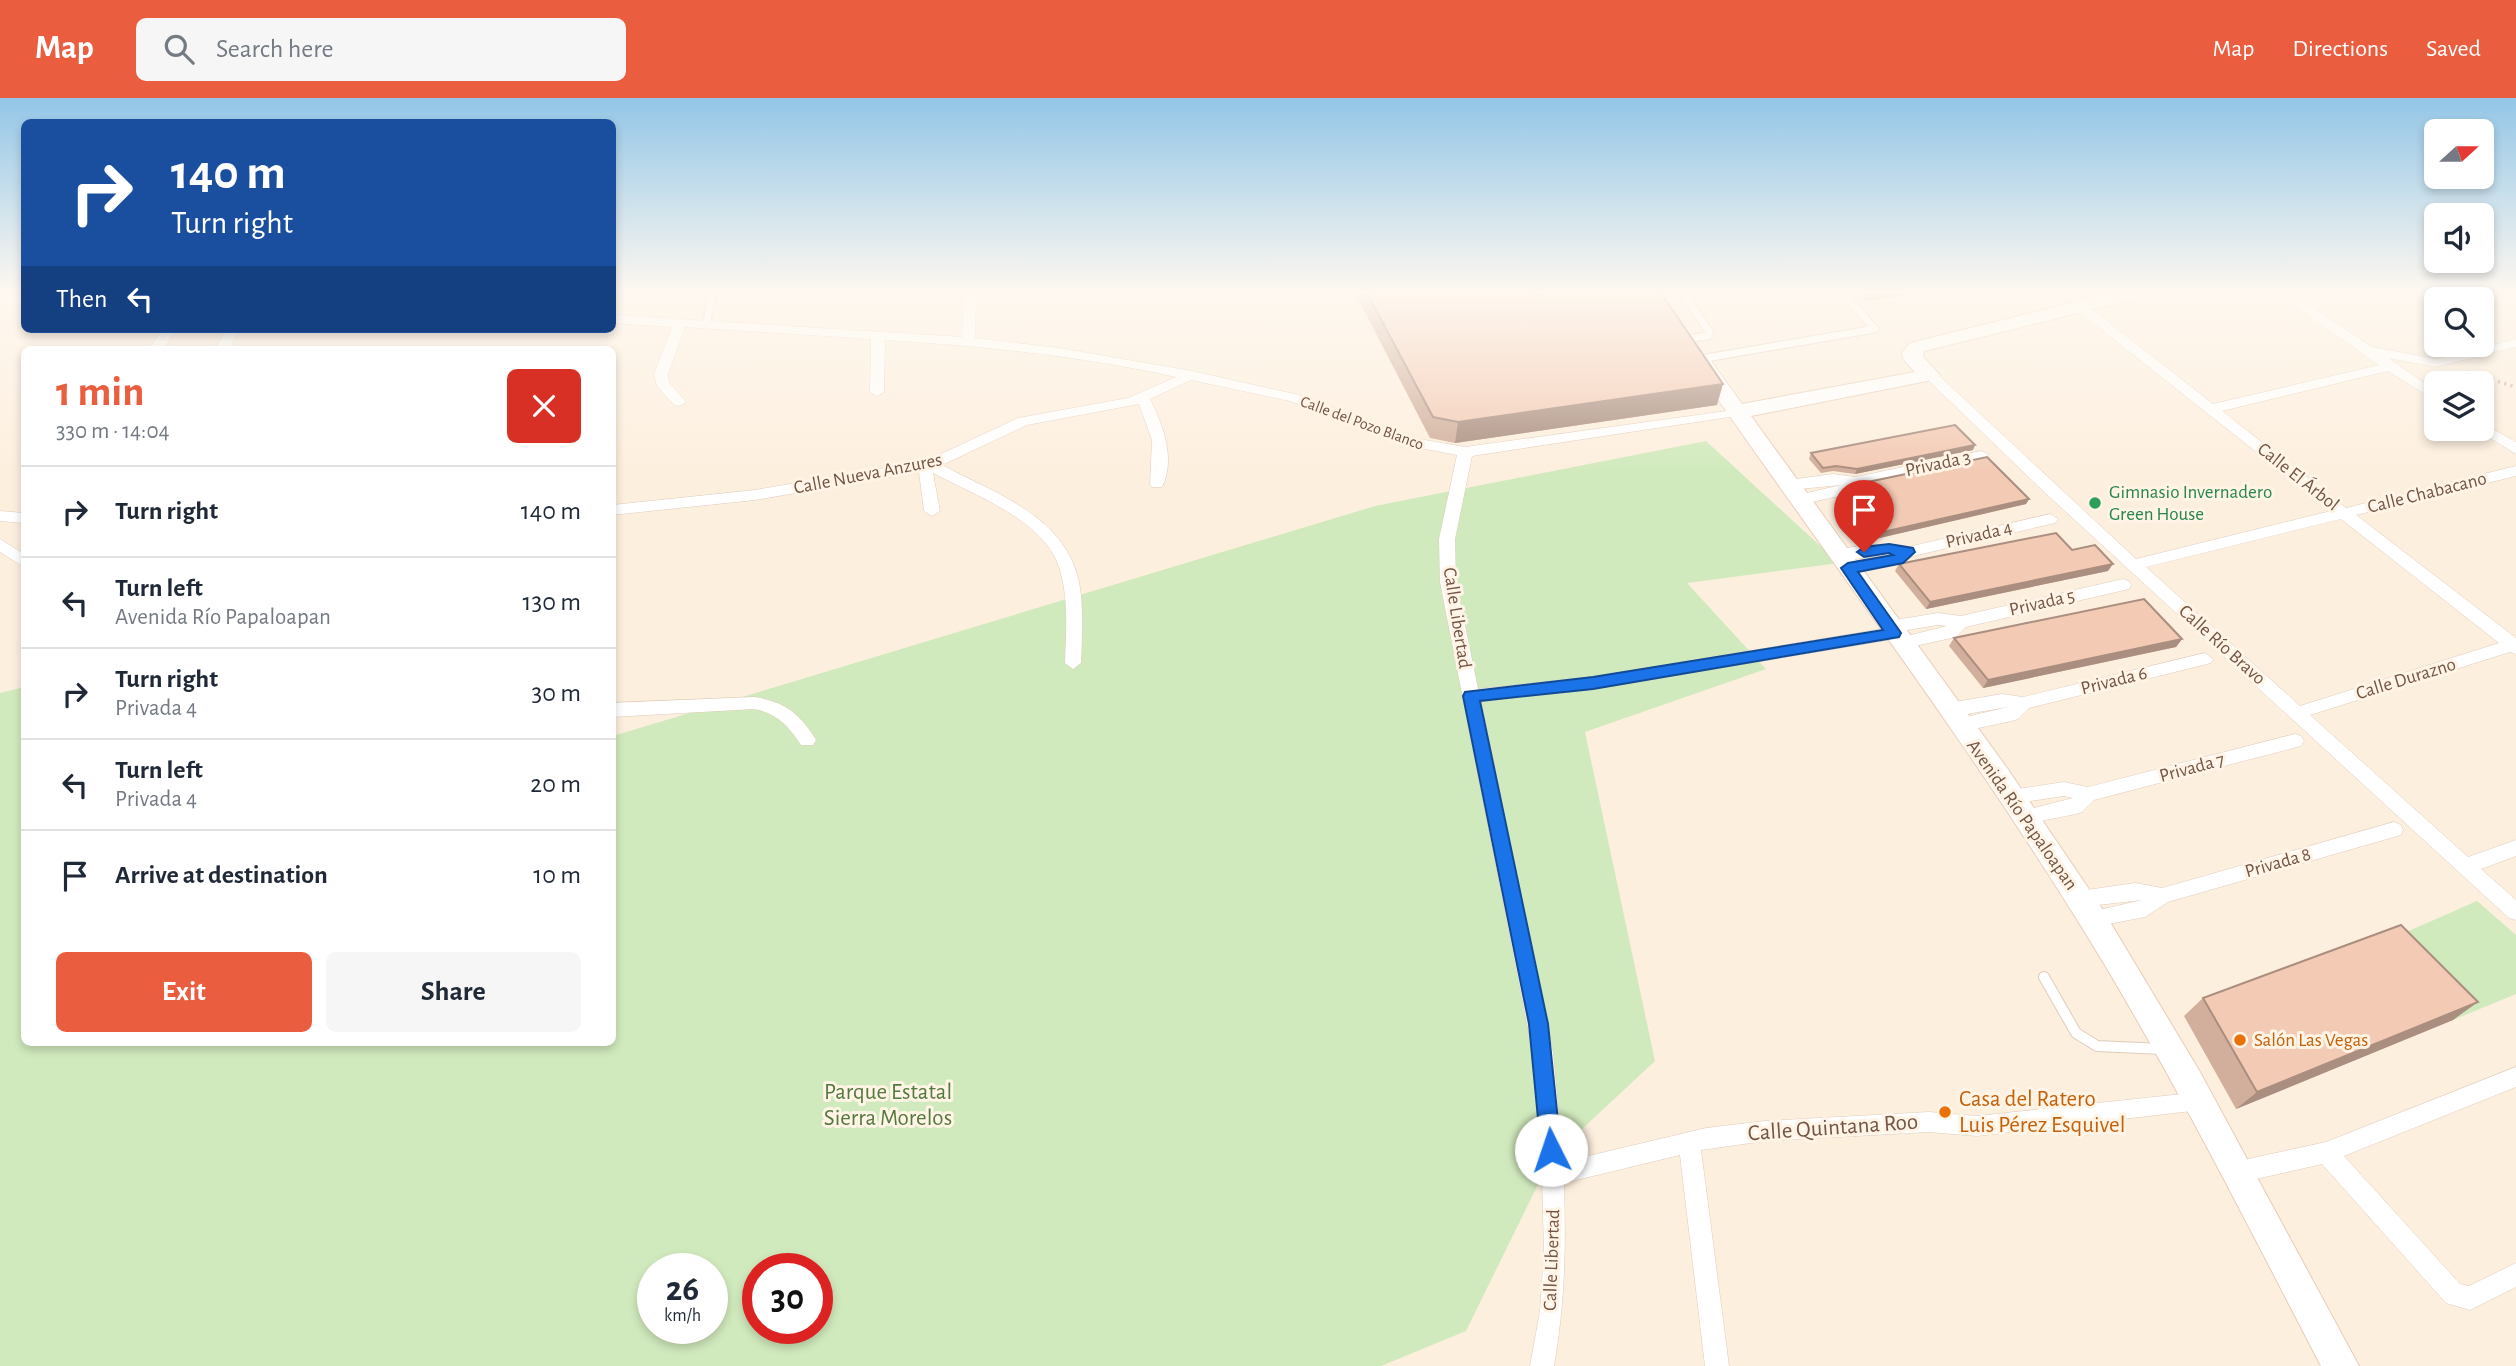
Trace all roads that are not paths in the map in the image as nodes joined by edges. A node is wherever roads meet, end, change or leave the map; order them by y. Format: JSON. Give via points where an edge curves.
{"nodes":[{"id":1,"x":669,"y":352,"type":"edge"},
{"id":2,"x":878,"y":352,"type":"edge"},
{"id":3,"x":1056,"y":352,"type":"edge"},
{"id":4,"x":1695,"y":352,"type":"edge"},
{"id":5,"x":1741,"y":352,"type":"edge"},
{"id":6,"x":1912,"y":352,"type":"edge"},
{"id":7,"x":2138,"y":352,"type":"edge"},
{"id":8,"x":2369,"y":352,"type":"edge"},
{"id":9,"x":2378,"y":352,"type":"edge"},
{"id":10,"x":2479,"y":352,"type":"edge"},
{"id":11,"x":1700,"y":359,"type":"junction"},
{"id":12,"x":2390,"y":366,"type":"junction"},
{"id":13,"x":1192,"y":375,"type":"junction"},
{"id":14,"x":1930,"y":375,"type":"junction"},
{"id":15,"x":2424,"y":389,"type":"edge"},
{"id":16,"x":877,"y":392,"type":"dead end"},
{"id":17,"x":1143,"y":398,"type":"junction"},
{"id":18,"x":679,"y":402,"type":"dead end"},
{"id":19,"x":2210,"y":409,"type":"junction"},
{"id":20,"x":1737,"y":412,"type":"junction"},
{"id":21,"x":2494,"y":435,"type":"edge"},
{"id":22,"x":2516,"y":449,"type":"edge"},
{"id":23,"x":1465,"y":452,"type":"junction"},
{"id":24,"x":1981,"y":456,"type":"edge"},
{"id":25,"x":927,"y":466,"type":"junction"},
{"id":26,"x":2516,"y":471,"type":"edge"},
{"id":27,"x":1157,"y":484,"type":"dead end"},
{"id":28,"x":1794,"y":493,"type":"junction"},
{"id":29,"x":616,"y":510,"type":"edge"},
{"id":30,"x":932,"y":510,"type":"dead end"},
{"id":31,"x":2344,"y":514,"type":"junction"},
{"id":32,"x":0,"y":516,"type":"edge"},
{"id":33,"x":21,"y":518,"type":"edge"},
{"id":34,"x":2050,"y":519,"type":"dead end"},
{"id":35,"x":0,"y":544,"type":"edge"},
{"id":36,"x":21,"y":560,"type":"edge"},
{"id":37,"x":1843,"y":562,"type":"junction"},
{"id":38,"x":2133,"y":565,"type":"junction"},
{"id":39,"x":2123,"y":585,"type":"dead end"},
{"id":40,"x":1895,"y":634,"type":"junction"},
{"id":41,"x":2515,"y":646,"type":"edge"},
{"id":42,"x":2205,"y":659,"type":"dead end"},
{"id":43,"x":1073,"y":663,"type":"dead end"},
{"id":44,"x":1471,"y":696,"type":"junction"},
{"id":45,"x":616,"y":710,"type":"edge"},
{"id":46,"x":2297,"y":713,"type":"junction"},
{"id":47,"x":1954,"y":718,"type":"junction"},
{"id":48,"x":807,"y":740,"type":"dead end"},
{"id":49,"x":2295,"y":741,"type":"dead end"},
{"id":50,"x":2018,"y":807,"type":"junction"},
{"id":51,"x":2394,"y":830,"type":"dead end"},
{"id":52,"x":2516,"y":848,"type":"edge"},
{"id":53,"x":2466,"y":866,"type":"junction"},
{"id":54,"x":2086,"y":909,"type":"junction"},
{"id":55,"x":2516,"y":912,"type":"edge"},
{"id":56,"x":2044,"y":977,"type":"dead end"},
{"id":57,"x":2171,"y":1049,"type":"junction"},
{"id":58,"x":2516,"y":1077,"type":"edge"},
{"id":59,"x":2201,"y":1102,"type":"junction"},
{"id":60,"x":1689,"y":1142,"type":"junction"},
{"id":61,"x":2326,"y":1153,"type":"junction"},
{"id":62,"x":2239,"y":1172,"type":"junction"},
{"id":63,"x":1553,"y":1175,"type":"junction"},
{"id":64,"x":2516,"y":1275,"type":"edge"},
{"id":65,"x":1542,"y":1366,"type":"edge"},
{"id":66,"x":1717,"y":1366,"type":"edge"},
{"id":67,"x":2341,"y":1366,"type":"edge"}],
"edges":[{"from":1,"to":18,"type":"street","via":[[662,383]]},
{"from":2,"to":16,"type":"street"},
{"from":3,"to":13,"type":"street","name":"Calle del Pozo Blanco"},
{"from":4,"to":11,"type":"main road","name":"Avenida Río Papaloapan"},
{"from":5,"to":11,"type":"lane"},
{"from":6,"to":14,"type":"main road"},
{"from":7,"to":19,"type":"street","name":"Calle El Árbol"},
{"from":8,"to":12,"type":"street"},
{"from":9,"to":10,"type":"street","via":[[2436,363]]},
{"from":11,"to":20,"type":"main road","name":"Avenida Río Papaloapan"},
{"from":12,"to":15,"type":"street"},
{"from":12,"to":19,"type":"street"},
{"from":13,"to":17,"type":"street","name":"Calle Nueva Anzures"},
{"from":13,"to":23,"type":"street","name":"Calle del Pozo Blanco","via":[[1294,398],[1410,442]]},
{"from":14,"to":20,"type":"main road"},
{"from":14,"to":38,"type":"street","name":"Calle Río Bravo"},
{"from":17,"to":25,"type":"street","name":"Calle Nueva Anzures","via":[[1023,421]]},
{"from":17,"to":27,"type":"street","via":[[1161,442]]},
{"from":19,"to":31,"type":"street","name":"Calle El Árbol"},
{"from":20,"to":23,"type":"street","name":"Calle del Pozo Blanco"},
{"from":20,"to":28,"type":"main road","name":"Avenida Río Papaloapan"},
{"from":21,"to":22,"type":"street"},
{"from":23,"to":44,"type":"street","name":"Calle Libertad","via":[[1447,539],[1448,582]]},
{"from":24,"to":28,"type":"street","name":"Privada 3","via":[[1855,482],[1843,491]]},
{"from":25,"to":29,"type":"street","name":"Calle Nueva Anzures","via":[[755,495]]},
{"from":25,"to":30,"type":"street"},
{"from":25,"to":43,"type":"street","via":[[1032,520],[1055,540],[1075,592]]},
{"from":26,"to":31,"type":"street","name":"Calle Chabacano"},
{"from":28,"to":37,"type":"main road","name":"Avenida Río Papaloapan"},
{"from":31,"to":38,"type":"street","name":"Calle Chabacano"},
{"from":31,"to":41,"type":"street","name":"Calle El Árbol"},
{"from":32,"to":33,"type":"street"},
{"from":34,"to":37,"type":"street","name":"Privada 4","via":[[1908,552],[1898,559]]},
{"from":35,"to":36,"type":"street"},
{"from":37,"to":40,"type":"main road","name":"Avenida Río Papaloapan"},
{"from":38,"to":46,"type":"street","name":"Calle Río Bravo"},
{"from":39,"to":40,"type":"street","name":"Privada 5","via":[[1961,622],[1950,632]]},
{"from":40,"to":44,"type":"street","name":"Privada 5","via":[[1593,683]]},
{"from":40,"to":47,"type":"main road","name":"Avenida Río Papaloapan"},
{"from":41,"to":46,"type":"street","name":"Calle Durazno"},
{"from":42,"to":47,"type":"street","name":"Privada 6","via":[[2023,703],[2012,714]]},
{"from":44,"to":63,"type":"street","name":"Calle Libertad","via":[[1539,1024]]},
{"from":45,"to":48,"type":"street","via":[[770,705],[793,718]]},
{"from":46,"to":53,"type":"street","name":"Calle Río Bravo"},
{"from":47,"to":50,"type":"main road","name":"Avenida Río Papaloapan"},
{"from":49,"to":50,"type":"street","name":"Privada 7","via":[[2088,794],[2076,807]]},
{"from":50,"to":54,"type":"main road","name":"Avenida Río Papaloapan"},
{"from":51,"to":54,"type":"street","name":"Privada 8","via":[[2162,896],[2145,909]]},
{"from":52,"to":53,"type":"street"},
{"from":53,"to":55,"type":"street","name":"Calle Río Bravo"},
{"from":54,"to":57,"type":"main road","name":"Avenida Río Papaloapan"},
{"from":56,"to":57,"type":"lane","via":[[2076,1033],[2097,1046]]},
{"from":57,"to":59,"type":"main road","name":"Avenida Río Papaloapan"},
{"from":58,"to":61,"type":"street"},
{"from":59,"to":60,"type":"street","name":"Calle Quintana Roo","via":[[1977,1126],[1929,1122],[1765,1131]]},
{"from":59,"to":62,"type":"main road","name":"Avenida Río Papaloapan"},
{"from":60,"to":63,"type":"street","name":"Calle Quintana Roo"},
{"from":60,"to":66,"type":"street"},
{"from":61,"to":62,"type":"street"},
{"from":61,"to":64,"type":"street","via":[[2454,1295],[2470,1298]]},
{"from":62,"to":67,"type":"main road","name":"Avenida Río Papaloapan"},
{"from":63,"to":65,"type":"street","name":"Calle Libertad","via":[[1555,1252]]}]}
